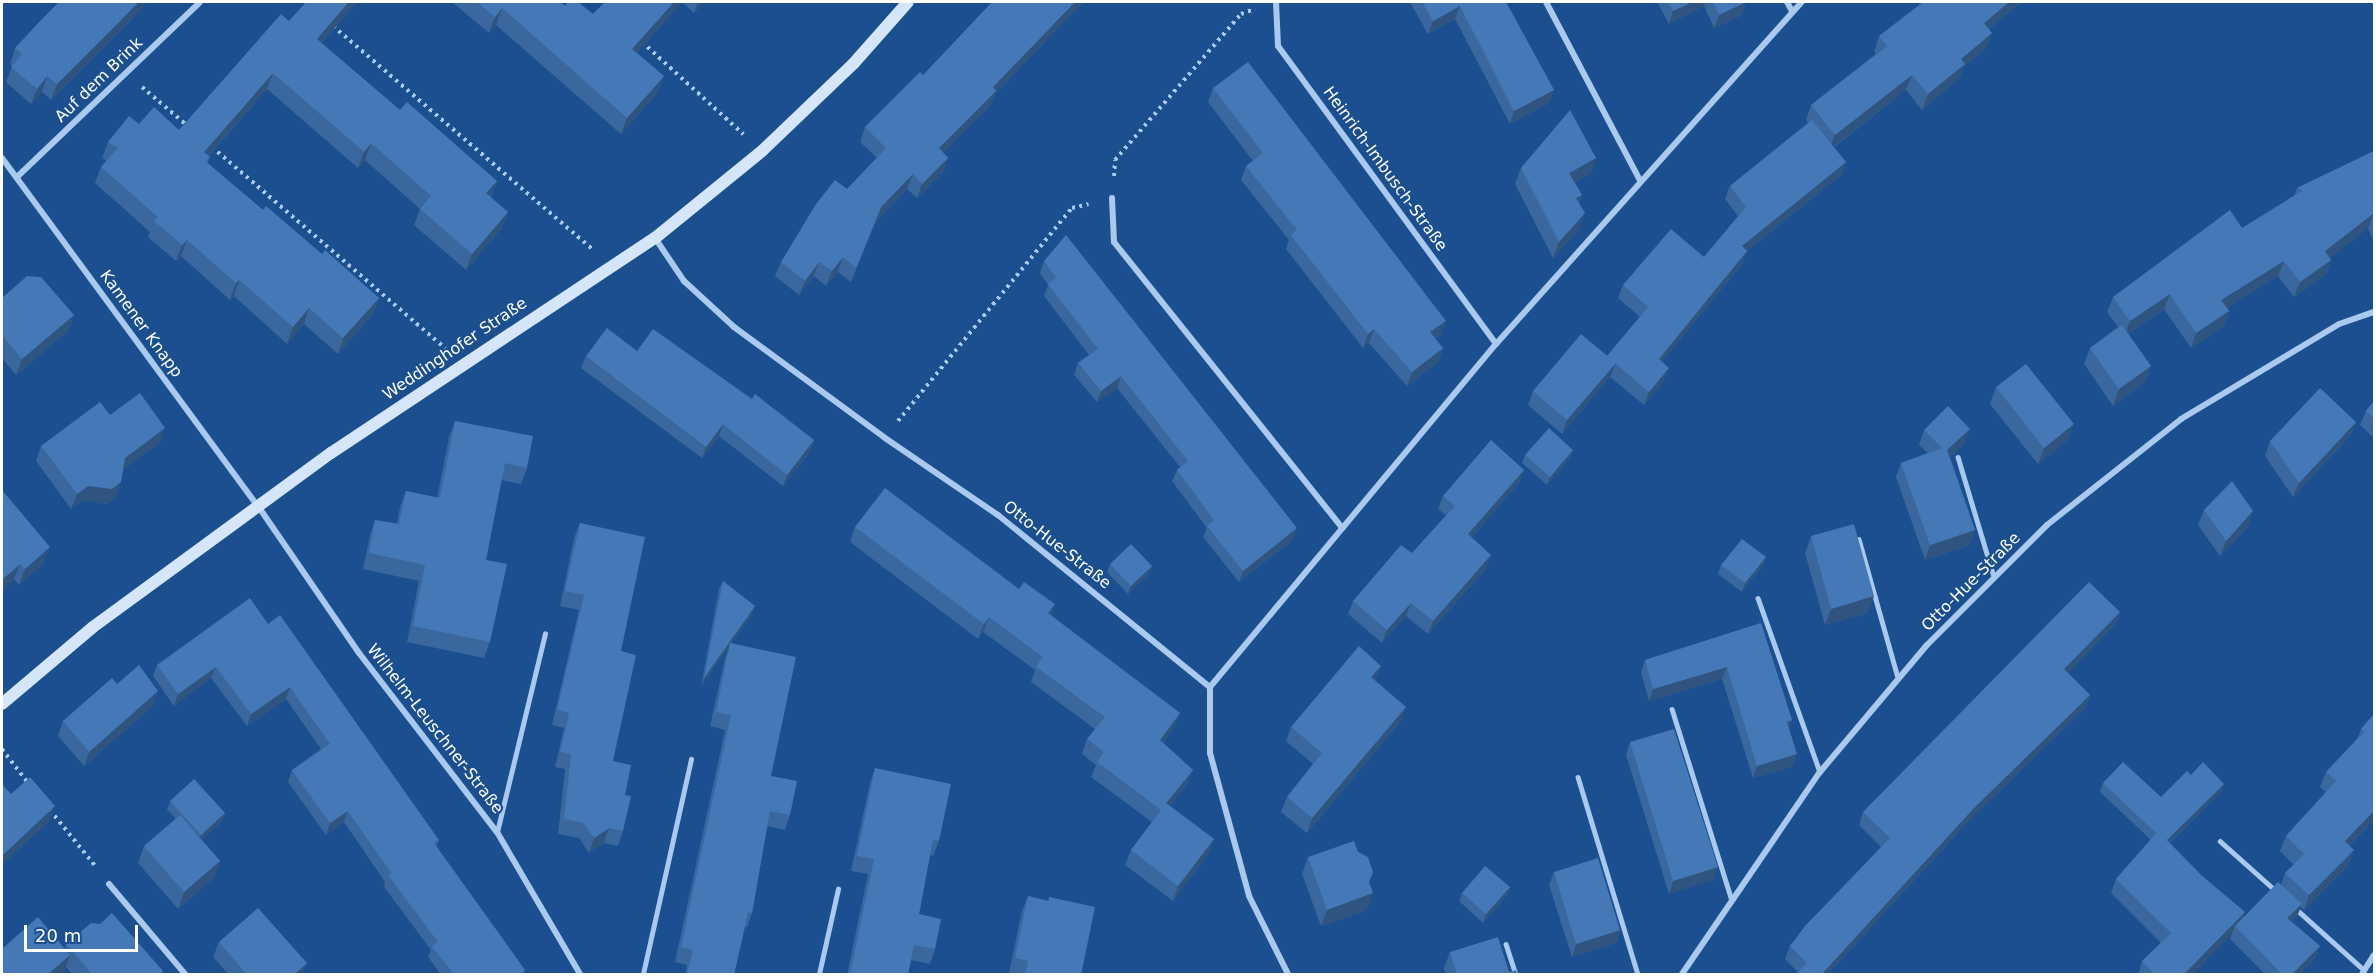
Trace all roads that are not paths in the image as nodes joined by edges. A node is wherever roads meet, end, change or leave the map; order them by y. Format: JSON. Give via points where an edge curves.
{"nodes":[{"id":1,"x":200,"y":2,"type":"edge"},
{"id":2,"x":908,"y":2,"type":"edge"},
{"id":3,"x":1276,"y":2,"type":"edge"},
{"id":4,"x":1546,"y":2,"type":"edge"},
{"id":5,"x":1787,"y":2,"type":"edge"},
{"id":6,"x":1802,"y":2,"type":"edge"},
{"id":7,"x":1792,"y":11,"type":"junction"},
{"id":8,"x":2,"y":158,"type":"edge"},
{"id":9,"x":17,"y":177,"type":"junction"},
{"id":10,"x":1640,"y":180,"type":"junction"},
{"id":11,"x":1112,"y":198,"type":"road end"},
{"id":12,"x":655,"y":238,"type":"junction"},
{"id":13,"x":2374,"y":312,"type":"edge"},
{"id":14,"x":1496,"y":344,"type":"junction"},
{"id":15,"x":1958,"y":457,"type":"edge"},
{"id":16,"x":258,"y":506,"type":"junction"},
{"id":17,"x":1342,"y":528,"type":"junction"},
{"id":18,"x":1859,"y":539,"type":"edge"},
{"id":19,"x":1994,"y":577,"type":"junction"},
{"id":20,"x":1758,"y":598,"type":"dead end"},
{"id":21,"x":545,"y":634,"type":"dead end"},
{"id":22,"x":1898,"y":678,"type":"junction"},
{"id":23,"x":1210,"y":687,"type":"junction"},
{"id":24,"x":2,"y":704,"type":"edge"},
{"id":25,"x":1672,"y":709,"type":"dead end"},
{"id":26,"x":691,"y":759,"type":"dead end"},
{"id":27,"x":1820,"y":772,"type":"junction"},
{"id":28,"x":1578,"y":777,"type":"dead end"},
{"id":29,"x":497,"y":832,"type":"junction"},
{"id":30,"x":2220,"y":841,"type":"dead end"},
{"id":31,"x":109,"y":884,"type":"road end"},
{"id":32,"x":838,"y":889,"type":"dead end"},
{"id":33,"x":2279,"y":894,"type":"edge"},
{"id":34,"x":1732,"y":900,"type":"junction"},
{"id":35,"x":2288,"y":902,"type":"edge"},
{"id":36,"x":1506,"y":944,"type":"dead end"},
{"id":37,"x":2374,"y":955,"type":"edge"},
{"id":38,"x":2363,"y":972,"type":"edge"},
{"id":39,"x":185,"y":975,"type":"edge"},
{"id":40,"x":580,"y":975,"type":"edge"},
{"id":41,"x":643,"y":975,"type":"edge"},
{"id":42,"x":819,"y":975,"type":"edge"},
{"id":43,"x":1288,"y":975,"type":"edge"},
{"id":44,"x":1516,"y":975,"type":"edge"},
{"id":45,"x":1638,"y":975,"type":"edge"},
{"id":46,"x":1682,"y":975,"type":"edge"}],
"edges":[{"from":1,"to":9,"type":"street","name":"Auf dem Brink"},
{"from":2,"to":12,"type":"street","name":"Weddinghofer Straße","via":[[854,63],[762,151]]},
{"from":3,"to":14,"type":"street","name":"Heinrich-Imbusch-Straße","via":[[1278,45]]},
{"from":4,"to":10,"type":"street"},
{"from":5,"to":7,"type":"street"},
{"from":6,"to":7,"type":"street"},
{"from":7,"to":10,"type":"street"},
{"from":8,"to":9,"type":"street","name":"Kamener Knapp"},
{"from":9,"to":16,"type":"street","name":"Kamener Knapp"},
{"from":10,"to":14,"type":"street"},
{"from":11,"to":17,"type":"street","via":[[1114,242]]},
{"from":12,"to":16,"type":"street","name":"Weddinghofer Straße","via":[[503,336]]},
{"from":12,"to":23,"type":"street","name":"Otto-Hue-Straße","via":[[684,281],[734,327],[998,515]]},
{"from":13,"to":19,"type":"street","name":"Otto-Hue-Straße","via":[[2339,324],[2181,419],[2047,525]]},
{"from":14,"to":17,"type":"street"},
{"from":15,"to":19,"type":"lane"},
{"from":16,"to":24,"type":"street","name":"Weddinghofer Straße","via":[[93,627]]},
{"from":16,"to":29,"type":"street","name":"Wilhelm-Leuschner-Straße","via":[[359,652]]},
{"from":17,"to":23,"type":"street"},
{"from":18,"to":22,"type":"lane"},
{"from":19,"to":22,"type":"street","name":"Otto-Hue-Straße"},
{"from":20,"to":27,"type":"lane"},
{"from":21,"to":29,"type":"lane"},
{"from":22,"to":27,"type":"street","name":"Otto-Hue-Straße"},
{"from":23,"to":43,"type":"street","via":[[1210,753],[1216,776],[1249,896]]},
{"from":25,"to":34,"type":"lane"},
{"from":26,"to":41,"type":"lane"},
{"from":27,"to":34,"type":"street","name":"Otto-Hue-Straße"},
{"from":28,"to":45,"type":"lane"},
{"from":29,"to":40,"type":"street","name":"Wilhelm-Leuschner-Straße"},
{"from":30,"to":33,"type":"lane"},
{"from":31,"to":39,"type":"street"},
{"from":32,"to":42,"type":"lane"},
{"from":34,"to":46,"type":"street","name":"Otto-Hue-Straße"},
{"from":35,"to":38,"type":"lane"},
{"from":36,"to":44,"type":"lane"},
{"from":37,"to":38,"type":"street"}]}
